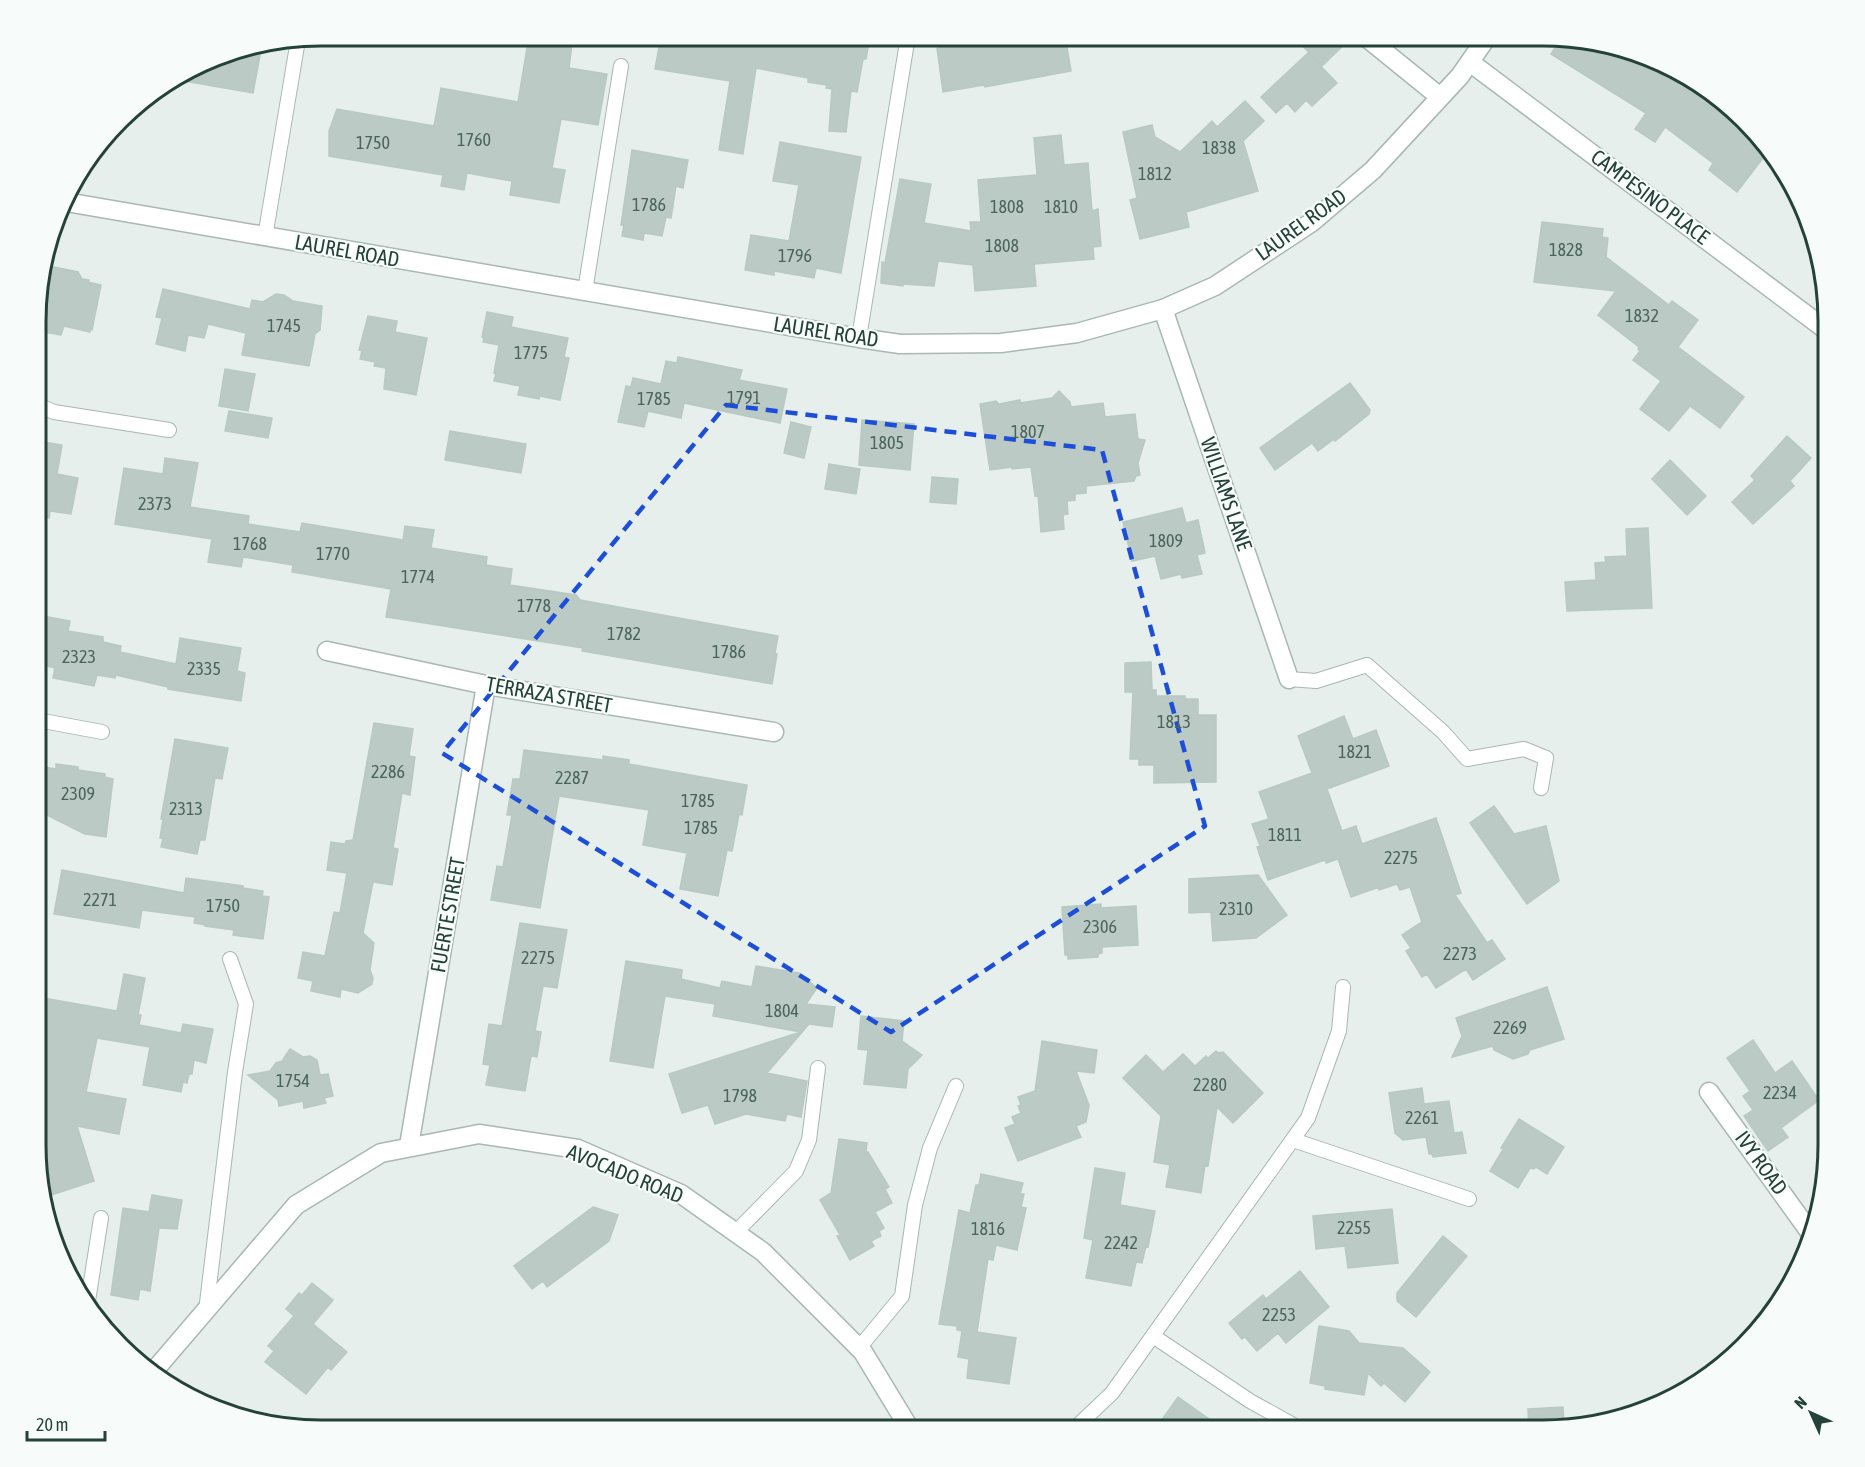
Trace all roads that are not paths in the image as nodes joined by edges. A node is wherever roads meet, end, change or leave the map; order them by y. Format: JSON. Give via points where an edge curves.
{"nodes":[{"id":1,"x":906,"y":46,"type":"edge"},
{"id":2,"x":1378,"y":46,"type":"edge"},
{"id":3,"x":1481,"y":46,"type":"edge"},
{"id":4,"x":297,"y":48,"type":"edge"},
{"id":5,"x":1471,"y":63,"type":"junction"},
{"id":6,"x":621,"y":66,"type":"dead end"},
{"id":7,"x":1440,"y":97,"type":"junction"},
{"id":8,"x":73,"y":203,"type":"edge"},
{"id":9,"x":265,"y":237,"type":"junction"},
{"id":10,"x":585,"y":291,"type":"junction"},
{"id":11,"x":1163,"y":309,"type":"junction"},
{"id":12,"x":1818,"y":324,"type":"edge"},
{"id":13,"x":859,"y":338,"type":"junction"},
{"id":14,"x":46,"y":408,"type":"edge"},
{"id":15,"x":169,"y":430,"type":"dead end"},
{"id":16,"x":327,"y":651,"type":"dead end"},
{"id":17,"x":1289,"y":679,"type":"joint"},
{"id":18,"x":486,"y":685,"type":"junction"},
{"id":19,"x":46,"y":722,"type":"edge"},
{"id":20,"x":102,"y":732,"type":"dead end"},
{"id":21,"x":774,"y":732,"type":"dead end"},
{"id":22,"x":1541,"y":788,"type":"dead end"},
{"id":23,"x":230,"y":959,"type":"dead end"},
{"id":24,"x":1343,"y":987,"type":"dead end"},
{"id":25,"x":819,"y":1068,"type":"dead end"},
{"id":26,"x":956,"y":1086,"type":"dead end"},
{"id":27,"x":1709,"y":1092,"type":"dead end"},
{"id":28,"x":1293,"y":1140,"type":"junction"},
{"id":29,"x":409,"y":1146,"type":"junction"},
{"id":30,"x":1469,"y":1199,"type":"dead end"},
{"id":31,"x":101,"y":1218,"type":"dead end"},
{"id":32,"x":1806,"y":1227,"type":"edge"},
{"id":33,"x":736,"y":1232,"type":"junction"},
{"id":34,"x":89,"y":1292,"type":"edge"},
{"id":35,"x":206,"y":1311,"type":"junction"},
{"id":36,"x":1153,"y":1336,"type":"junction"},
{"id":37,"x":859,"y":1348,"type":"junction"},
{"id":38,"x":158,"y":1367,"type":"edge"},
{"id":39,"x":904,"y":1420,"type":"edge"},
{"id":40,"x":1084,"y":1420,"type":"edge"},
{"id":41,"x":1284,"y":1420,"type":"edge"}],
"edges":[{"from":1,"to":13,"type":"lane"},
{"from":2,"to":7,"type":"street"},
{"from":3,"to":5,"type":"street","name":"LAUREL ROAD"},
{"from":4,"to":9,"type":"lane"},
{"from":5,"to":7,"type":"street","name":"LAUREL ROAD"},
{"from":5,"to":12,"type":"street","name":"CAMPESINO PLACE"},
{"from":6,"to":10,"type":"lane"},
{"from":7,"to":11,"type":"street","name":"LAUREL ROAD","via":[[1373,170],[1312,222],[1215,286]]},
{"from":8,"to":9,"type":"street","name":"LAUREL ROAD"},
{"from":9,"to":10,"type":"street","name":"LAUREL ROAD"},
{"from":10,"to":13,"type":"street","name":"LAUREL ROAD"},
{"from":11,"to":13,"type":"street","name":"LAUREL ROAD","via":[[1077,333],[1001,343],[900,344]]},
{"from":11,"to":17,"type":"street","name":"WILLIAMS LANE"},
{"from":14,"to":15,"type":"lane"},
{"from":16,"to":18,"type":"street","name":"TERRAZA STREET"},
{"from":17,"to":22,"type":"lane","via":[[1316,681],[1367,665],[1443,732],[1467,759],[1524,749],[1546,758]]},
{"from":18,"to":21,"type":"street","name":"TERRAZA STREET"},
{"from":18,"to":29,"type":"street","name":"FUERTE STREET"},
{"from":19,"to":20,"type":"lane"},
{"from":23,"to":35,"type":"lane","via":[[246,1004]]},
{"from":24,"to":28,"type":"lane","via":[[1339,1031],[1308,1118]]},
{"from":25,"to":33,"type":"lane","via":[[809,1140],[796,1171]]},
{"from":26,"to":37,"type":"lane","via":[[930,1148],[915,1205],[902,1296]]},
{"from":27,"to":32,"type":"street","name":"IVY ROAD"},
{"from":28,"to":30,"type":"lane"},
{"from":28,"to":36,"type":"lane"},
{"from":29,"to":33,"type":"street","name":"AVOCADO ROAD","via":[[479,1134],[578,1149],[681,1194]]},
{"from":29,"to":35,"type":"street","name":"AVOCADO ROAD","via":[[381,1153],[296,1205]]},
{"from":31,"to":34,"type":"lane"},
{"from":33,"to":37,"type":"street","name":"AVOCADO ROAD","via":[[763,1252]]},
{"from":35,"to":38,"type":"street","name":"AVOCADO ROAD"},
{"from":36,"to":40,"type":"lane","via":[[1112,1393]]},
{"from":36,"to":41,"type":"lane"},
{"from":37,"to":39,"type":"street","name":"AVOCADO ROAD"}]}
